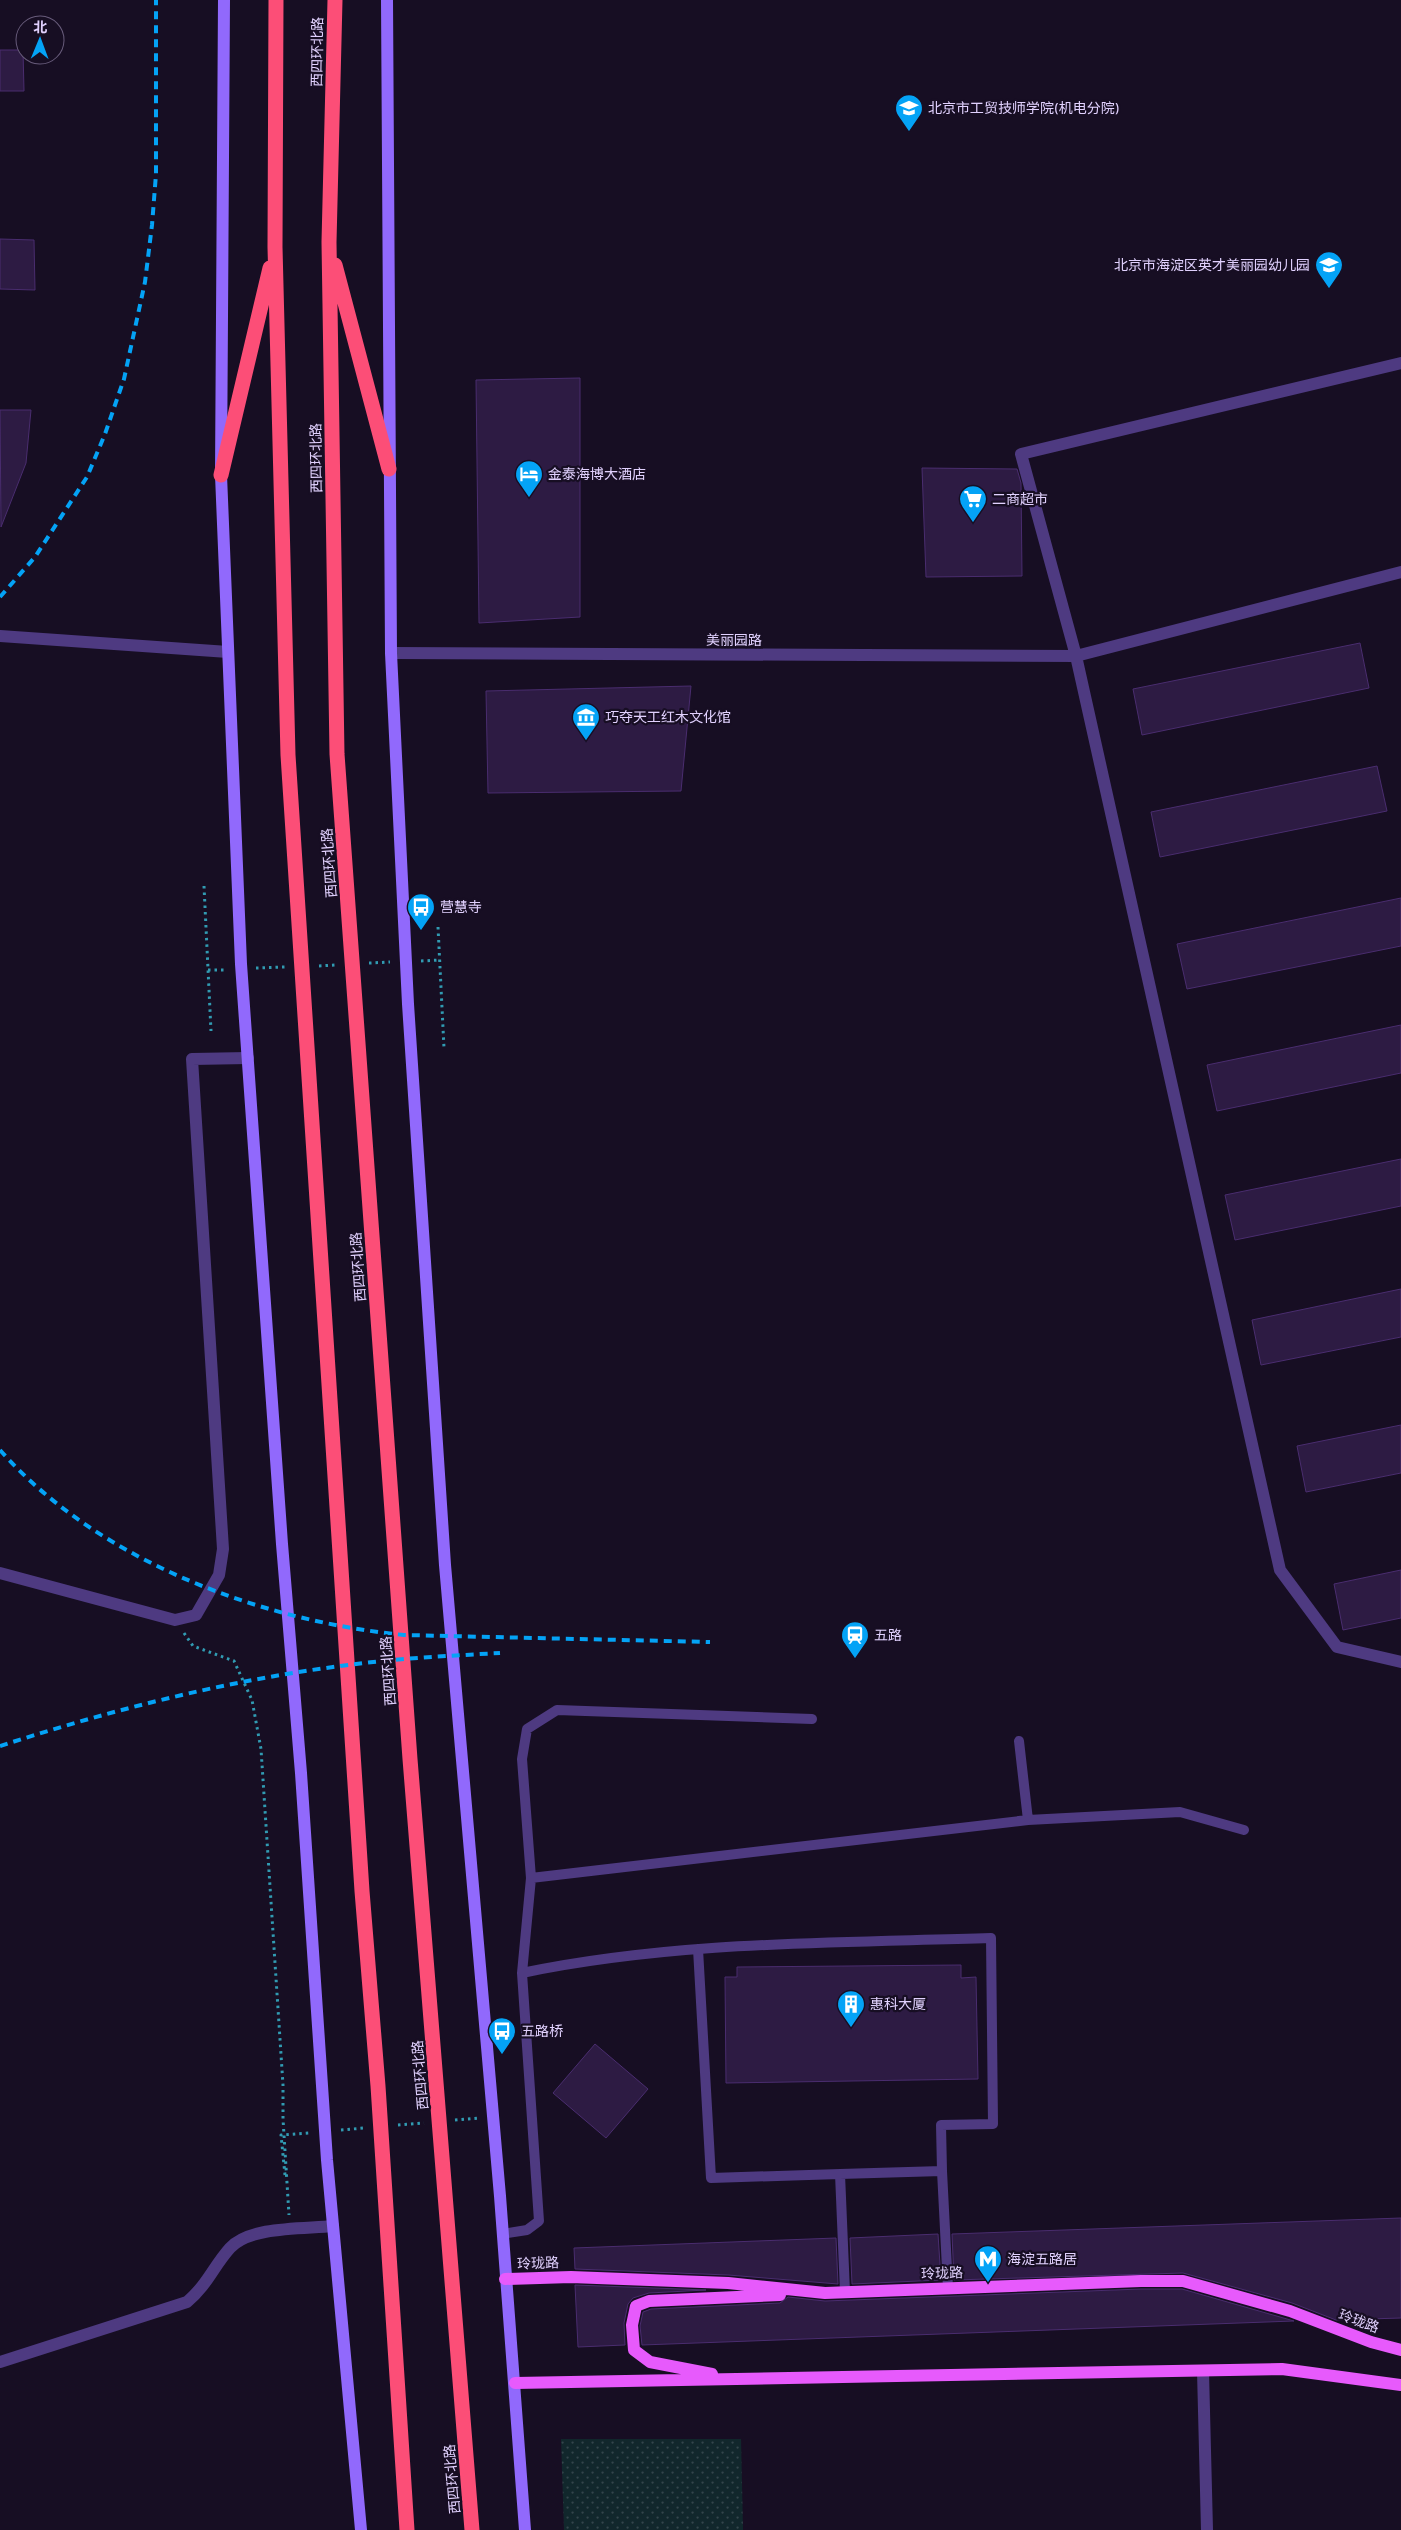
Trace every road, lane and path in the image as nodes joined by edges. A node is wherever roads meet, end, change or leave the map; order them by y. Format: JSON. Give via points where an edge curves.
{"nodes":[{"id":1,"x":224,"y":0,"type":"edge"},
{"id":2,"x":276,"y":0,"type":"edge"},
{"id":3,"x":335,"y":0,"type":"edge"},
{"id":4,"x":387,"y":0,"type":"edge"},
{"id":5,"x":329,"y":242,"type":"junction"},
{"id":6,"x":275,"y":247,"type":"junction"},
{"id":7,"x":1401,"y":363,"type":"edge"},
{"id":8,"x":388,"y":470,"type":"junction"},
{"id":9,"x":221,"y":475,"type":"junction"},
{"id":10,"x":1401,"y":572,"type":"edge"},
{"id":11,"x":0,"y":636,"type":"edge"},
{"id":12,"x":228,"y":652,"type":"junction"},
{"id":13,"x":392,"y":653,"type":"junction"},
{"id":14,"x":1076,"y":656,"type":"junction"},
{"id":15,"x":204,"y":886,"type":"dead end"},
{"id":16,"x":438,"y":927,"type":"dead end"},
{"id":17,"x":440,"y":960,"type":"junction"},
{"id":18,"x":392,"y":962,"type":"dead end"},
{"id":19,"x":411,"y":962,"type":"dead end"},
{"id":20,"x":343,"y":964,"type":"dead end"},
{"id":21,"x":362,"y":964,"type":"dead end"},
{"id":22,"x":314,"y":966,"type":"dead end"},
{"id":23,"x":295,"y":967,"type":"dead end"},
{"id":24,"x":237,"y":969,"type":"dead end"},
{"id":25,"x":247,"y":969,"type":"dead end"},
{"id":26,"x":208,"y":970,"type":"junction"},
{"id":27,"x":211,"y":1031,"type":"dead end"},
{"id":28,"x":444,"y":1048,"type":"dead end"},
{"id":29,"x":248,"y":1058,"type":"junction"},
{"id":30,"x":0,"y":1573,"type":"edge"},
{"id":31,"x":175,"y":1620,"type":"junction"},
{"id":32,"x":1401,"y":1662,"type":"edge"},
{"id":33,"x":812,"y":1719,"type":"dead end"},
{"id":34,"x":1019,"y":1741,"type":"dead end"},
{"id":35,"x":1028,"y":1820,"type":"junction"},
{"id":36,"x":1244,"y":1830,"type":"dead end"},
{"id":37,"x":531,"y":1878,"type":"junction"},
{"id":38,"x":698,"y":1949,"type":"junction"},
{"id":39,"x":522,"y":1972,"type":"junction"},
{"id":40,"x":483,"y":2118,"type":"dead end"},
{"id":41,"x":454,"y":2120,"type":"dead end"},
{"id":42,"x":425,"y":2123,"type":"dead end"},
{"id":43,"x":396,"y":2125,"type":"dead end"},
{"id":44,"x":367,"y":2128,"type":"dead end"},
{"id":45,"x":339,"y":2130,"type":"dead end"},
{"id":46,"x":310,"y":2133,"type":"dead end"},
{"id":47,"x":942,"y":2171,"type":"junction"},
{"id":48,"x":840,"y":2174,"type":"junction"},
{"id":49,"x":287,"y":2208,"type":"dead end"},
{"id":50,"x":333,"y":2226,"type":"junction"},
{"id":51,"x":298,"y":2229,"type":"junction"},
{"id":52,"x":502,"y":2234,"type":"junction"},
{"id":53,"x":505,"y":2279,"type":"junction"},
{"id":54,"x":948,"y":2288,"type":"junction"},
{"id":55,"x":845,"y":2292,"type":"junction"},
{"id":56,"x":825,"y":2293,"type":"junction"},
{"id":57,"x":1401,"y":2350,"type":"edge"},
{"id":58,"x":0,"y":2362,"type":"edge"},
{"id":59,"x":1202,"y":2371,"type":"junction"},
{"id":60,"x":739,"y":2379,"type":"junction"},
{"id":61,"x":514,"y":2383,"type":"junction"},
{"id":62,"x":1401,"y":2385,"type":"edge"},
{"id":63,"x":361,"y":2530,"type":"edge"},
{"id":64,"x":406,"y":2530,"type":"edge"},
{"id":65,"x":472,"y":2530,"type":"edge"},
{"id":66,"x":525,"y":2530,"type":"edge"},
{"id":67,"x":1207,"y":2530,"type":"edge"}],
"edges":[{"from":1,"to":9,"type":"street"},
{"from":2,"to":6,"type":"highway"},
{"from":3,"to":5,"type":"highway","name":"西四环北路"},
{"from":4,"to":8,"type":"street"},
{"from":5,"to":8,"type":"highway"},
{"from":5,"to":65,"type":"highway","name":"西四环北路","via":[[337,754],[409,1740]]},
{"from":6,"to":9,"type":"highway"},
{"from":6,"to":64,"type":"highway","via":[[288,756]]},
{"from":7,"to":14,"type":"street","via":[[1021,454]]},
{"from":8,"to":13,"type":"street"},
{"from":9,"to":12,"type":"street"},
{"from":10,"to":14,"type":"street","name":"美丽园路"},
{"from":11,"to":12,"type":"street"},
{"from":12,"to":29,"type":"street"},
{"from":13,"to":14,"type":"street","name":"美丽园路"},
{"from":13,"to":52,"type":"street","via":[[408,1004],[444,1565]]},
{"from":14,"to":32,"type":"street","via":[[1280,1570],[1337,1647]]},
{"from":15,"to":26,"type":"path"},
{"from":16,"to":17,"type":"path"},
{"from":17,"to":19,"type":"path"},
{"from":17,"to":28,"type":"path"},
{"from":18,"to":21,"type":"path"},
{"from":20,"to":22,"type":"path"},
{"from":23,"to":25,"type":"path"},
{"from":24,"to":26,"type":"path"},
{"from":26,"to":27,"type":"path"},
{"from":29,"to":31,"type":"street","via":[[192,1059],[223,1549],[219,1575],[196,1615]]},
{"from":29,"to":50,"type":"street"},
{"from":30,"to":31,"type":"street"},
{"from":31,"to":51,"type":"path","via":[[193,1646],[234,1661],[252,1700],[261,1759],[290,2217]]},
{"from":33,"to":37,"type":"lane","via":[[557,1710],[527,1729],[524,1744],[522,1759]]},
{"from":34,"to":35,"type":"lane"},
{"from":35,"to":36,"type":"lane","via":[[1180,1812]]},
{"from":35,"to":37,"type":"lane"},
{"from":37,"to":39,"type":"lane"},
{"from":38,"to":39,"type":"lane","via":[[574,1962]]},
{"from":38,"to":47,"type":"lane","via":[[991,1938],[993,2124],[941,2125]]},
{"from":38,"to":48,"type":"lane","via":[[711,2178]]},
{"from":39,"to":52,"type":"lane","via":[[539,2221],[527,2230]]},
{"from":40,"to":41,"type":"path"},
{"from":42,"to":43,"type":"path"},
{"from":44,"to":45,"type":"path"},
{"from":46,"to":49,"type":"path","via":[[281,2135]]},
{"from":47,"to":48,"type":"lane"},
{"from":47,"to":54,"type":"lane"},
{"from":48,"to":55,"type":"lane"},
{"from":50,"to":51,"type":"street"},
{"from":50,"to":63,"type":"street"},
{"from":51,"to":58,"type":"street","via":[[250,2234],[230,2247],[203,2288],[187,2302]]},
{"from":52,"to":53,"type":"street"},
{"from":53,"to":56,"type":"main road","name":"玲珑路","via":[[571,2277],[699,2282]]},
{"from":53,"to":61,"type":"street"},
{"from":54,"to":55,"type":"main road","name":"玲珑路"},
{"from":54,"to":57,"type":"main road","name":"玲珑路","via":[[1183,2282],[1290,2311]]},
{"from":55,"to":56,"type":"main road","name":"玲珑路"},
{"from":56,"to":60,"type":"main road","via":[[649,2301],[636,2306],[632,2325],[634,2350],[650,2362]]},
{"from":59,"to":60,"type":"main road"},
{"from":59,"to":62,"type":"main road","via":[[1282,2370]]},
{"from":59,"to":67,"type":"street"},
{"from":60,"to":61,"type":"main road"},
{"from":61,"to":66,"type":"street"}]}
